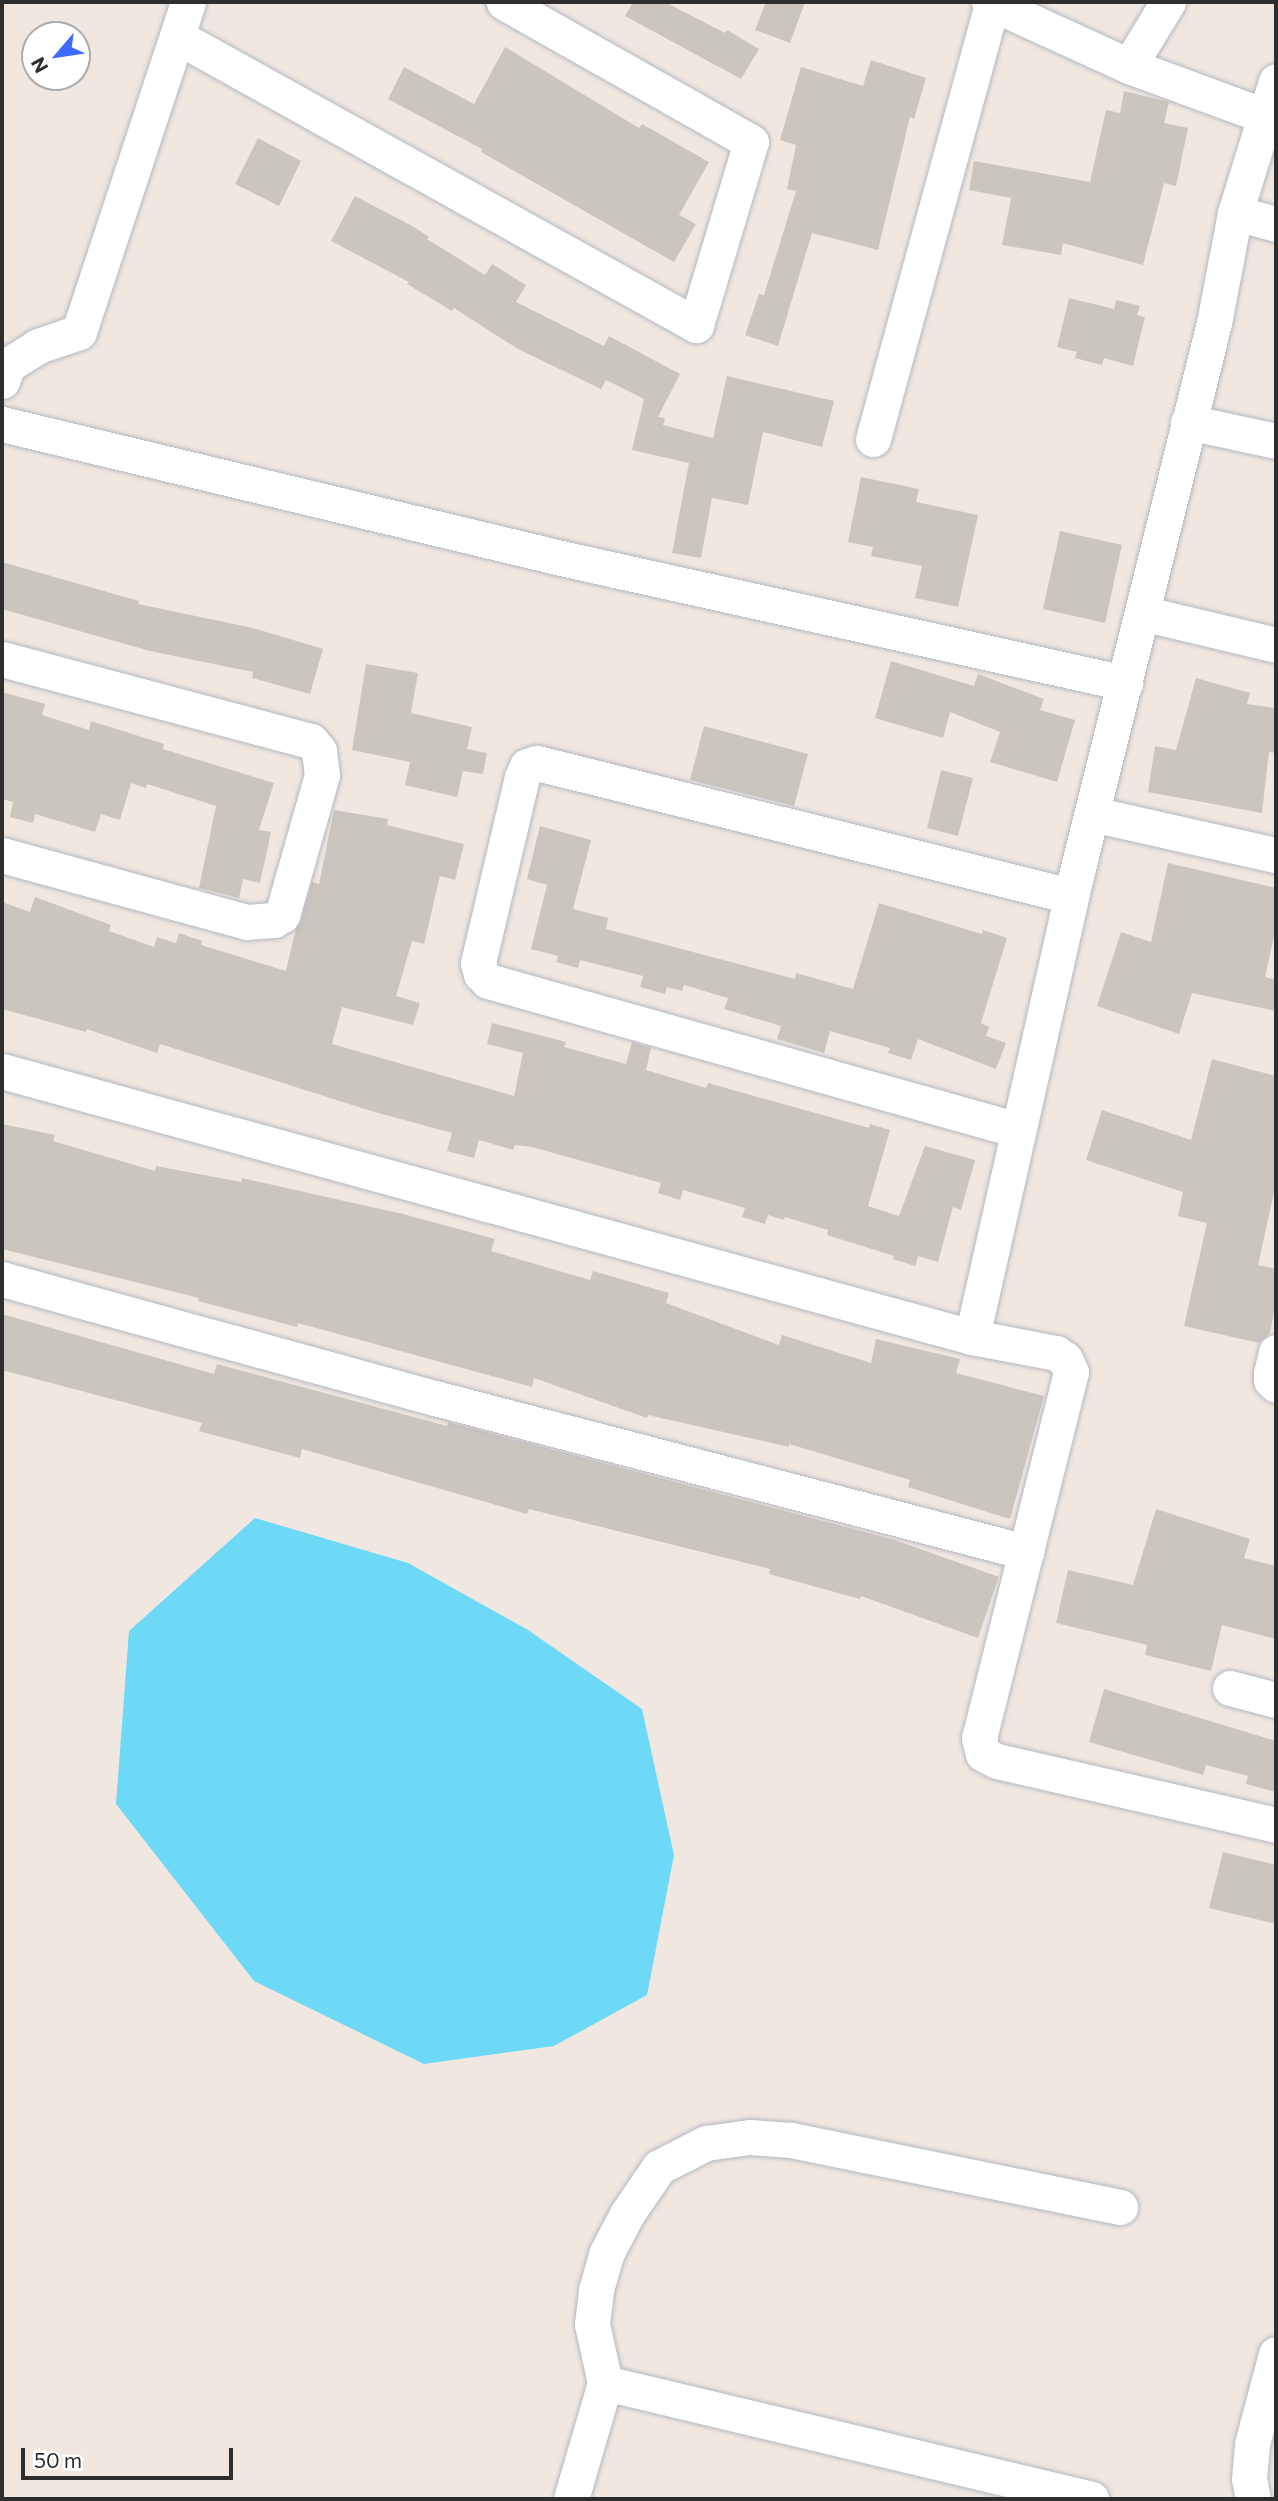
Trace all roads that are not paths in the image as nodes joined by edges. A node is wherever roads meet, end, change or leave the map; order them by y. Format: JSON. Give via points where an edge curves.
{"nodes":[{"id":1,"x":188,"y":2,"type":"edge"},
{"id":2,"x":505,"y":2,"type":"edge"},
{"id":3,"x":1168,"y":2,"type":"edge"},
{"id":4,"x":991,"y":3,"type":"edge"},
{"id":5,"x":178,"y":37,"type":"junction"},
{"id":6,"x":1129,"y":66,"type":"junction"},
{"id":7,"x":1276,"y":81,"type":"edge"},
{"id":8,"x":1265,"y":116,"type":"junction"},
{"id":9,"x":1235,"y":213,"type":"junction"},
{"id":10,"x":1276,"y":224,"type":"edge"},
{"id":11,"x":2,"y":381,"type":"edge"},
{"id":12,"x":1188,"y":422,"type":"junction"},
{"id":13,"x":2,"y":424,"type":"edge"},
{"id":14,"x":873,"y":439,"type":"dead end"},
{"id":15,"x":1276,"y":441,"type":"edge"},
{"id":16,"x":1142,"y":612,"type":"junction"},
{"id":17,"x":1276,"y":645,"type":"edge"},
{"id":18,"x":2,"y":659,"type":"edge"},
{"id":19,"x":1125,"y":683,"type":"junction"},
{"id":20,"x":1092,"y":814,"type":"junction"},
{"id":21,"x":2,"y":855,"type":"edge"},
{"id":22,"x":1276,"y":855,"type":"edge"},
{"id":23,"x":1070,"y":896,"type":"junction"},
{"id":24,"x":2,"y":1071,"type":"edge"},
{"id":25,"x":1018,"y":1130,"type":"junction"},
{"id":26,"x":2,"y":1279,"type":"edge"},
{"id":27,"x":972,"y":1337,"type":"junction"},
{"id":28,"x":1276,"y":1352,"type":"edge"},
{"id":29,"x":1276,"y":1385,"type":"edge"},
{"id":30,"x":1026,"y":1552,"type":"junction"},
{"id":31,"x":1230,"y":1688,"type":"dead end"},
{"id":32,"x":1276,"y":1700,"type":"edge"},
{"id":33,"x":1276,"y":1825,"type":"edge"},
{"id":34,"x":1120,"y":2207,"type":"dead end"},
{"id":35,"x":1276,"y":2354,"type":"edge"},
{"id":36,"x":605,"y":2383,"type":"junction"},
{"id":37,"x":571,"y":2499,"type":"edge"},
{"id":38,"x":1091,"y":2499,"type":"edge"},
{"id":39,"x":1253,"y":2499,"type":"edge"}],
"edges":[{"from":1,"to":5,"type":"street"},
{"from":2,"to":5,"type":"street","via":[[751,142],[696,326]]},
{"from":3,"to":6,"type":"street"},
{"from":4,"to":6,"type":"street"},
{"from":4,"to":14,"type":"street"},
{"from":5,"to":11,"type":"street","via":[[79,331],[38,346],[8,365]]},
{"from":6,"to":8,"type":"street"},
{"from":7,"to":8,"type":"street"},
{"from":8,"to":9,"type":"street"},
{"from":9,"to":10,"type":"street"},
{"from":9,"to":12,"type":"street","via":[[1214,323]]},
{"from":12,"to":15,"type":"street"},
{"from":12,"to":16,"type":"street"},
{"from":13,"to":19,"type":"street","via":[[548,555]]},
{"from":16,"to":17,"type":"street"},
{"from":16,"to":19,"type":"street"},
{"from":18,"to":21,"type":"street","via":[[311,741],[319,751],[322,775],[282,915],[274,920],[247,922]]},
{"from":19,"to":20,"type":"street"},
{"from":20,"to":22,"type":"street"},
{"from":20,"to":23,"type":"street"},
{"from":23,"to":25,"type":"street"},
{"from":23,"to":25,"type":"street","via":[[537,763],[527,766],[522,776],[478,963],[488,981]]},
{"from":24,"to":27,"type":"street"},
{"from":25,"to":27,"type":"street"},
{"from":26,"to":30,"type":"street"},
{"from":27,"to":30,"type":"street","via":[[1056,1353],[1071,1372]]},
{"from":28,"to":29,"type":"street","via":[[1271,1373]]},
{"from":30,"to":33,"type":"street","via":[[979,1738],[983,1754],[997,1761]]},
{"from":31,"to":32,"type":"street"},
{"from":34,"to":36,"type":"street","via":[[791,2140],[750,2137],[706,2143],[659,2167],[606,2254],[593,2324]]},
{"from":35,"to":39,"type":"street","via":[[1252,2444],[1249,2479]]},
{"from":36,"to":37,"type":"street"},
{"from":36,"to":38,"type":"street"}]}
